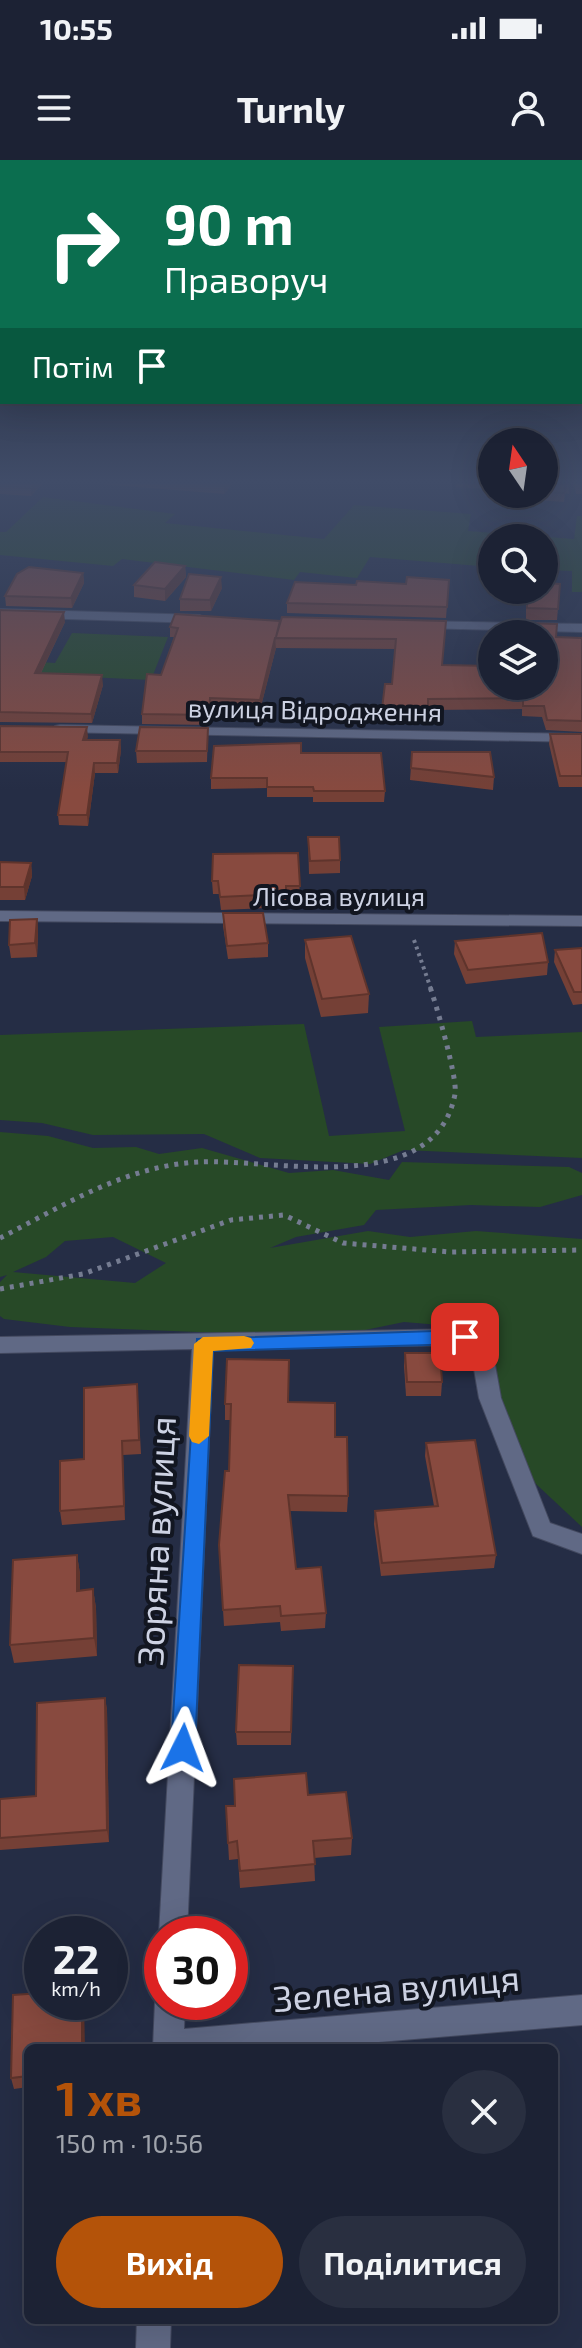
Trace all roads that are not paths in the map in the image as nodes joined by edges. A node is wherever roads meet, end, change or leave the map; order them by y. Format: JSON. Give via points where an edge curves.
{"nodes":[{"id":1,"x":0,"y":613,"type":"edge"},
{"id":2,"x":216,"y":619,"type":"edge"},
{"id":3,"x":407,"y":624,"type":"edge"},
{"id":4,"x":582,"y":628,"type":"edge"},
{"id":5,"x":45,"y":729,"type":"edge"},
{"id":6,"x":582,"y":738,"type":"edge"},
{"id":7,"x":0,"y":916,"type":"edge"},
{"id":8,"x":582,"y":921,"type":"edge"},
{"id":9,"x":203,"y":1344,"type":"junction"},
{"id":10,"x":0,"y":1345,"type":"edge"},
{"id":11,"x":582,"y":1544,"type":"edge"},
{"id":12,"x":174,"y":1916,"type":"edge"},
{"id":13,"x":582,"y":2010,"type":"edge"},
{"id":14,"x":169,"y":2020,"type":"edge"},
{"id":15,"x":168,"y":2044,"type":"edge"},
{"id":16,"x":191,"y":2044,"type":"edge"},
{"id":17,"x":154,"y":2324,"type":"edge"},
{"id":18,"x":153,"y":2348,"type":"edge"}],
"edges":[{"from":1,"to":2,"type":"street"},
{"from":3,"to":4,"type":"street"},
{"from":5,"to":6,"type":"street","name":"вулиця Відродження"},
{"from":7,"to":8,"type":"street","name":"Лісова вулиця"},
{"from":9,"to":10,"type":"street"},
{"from":9,"to":11,"type":"street","via":[[465,1337],[481,1348],[490,1398],[541,1529]]},
{"from":9,"to":12,"type":"street","name":"Зоряна вулиця"},
{"from":13,"to":16,"type":"street","name":"Зелена вулиця"},
{"from":14,"to":15,"type":"street"},
{"from":17,"to":18,"type":"street"}]}
